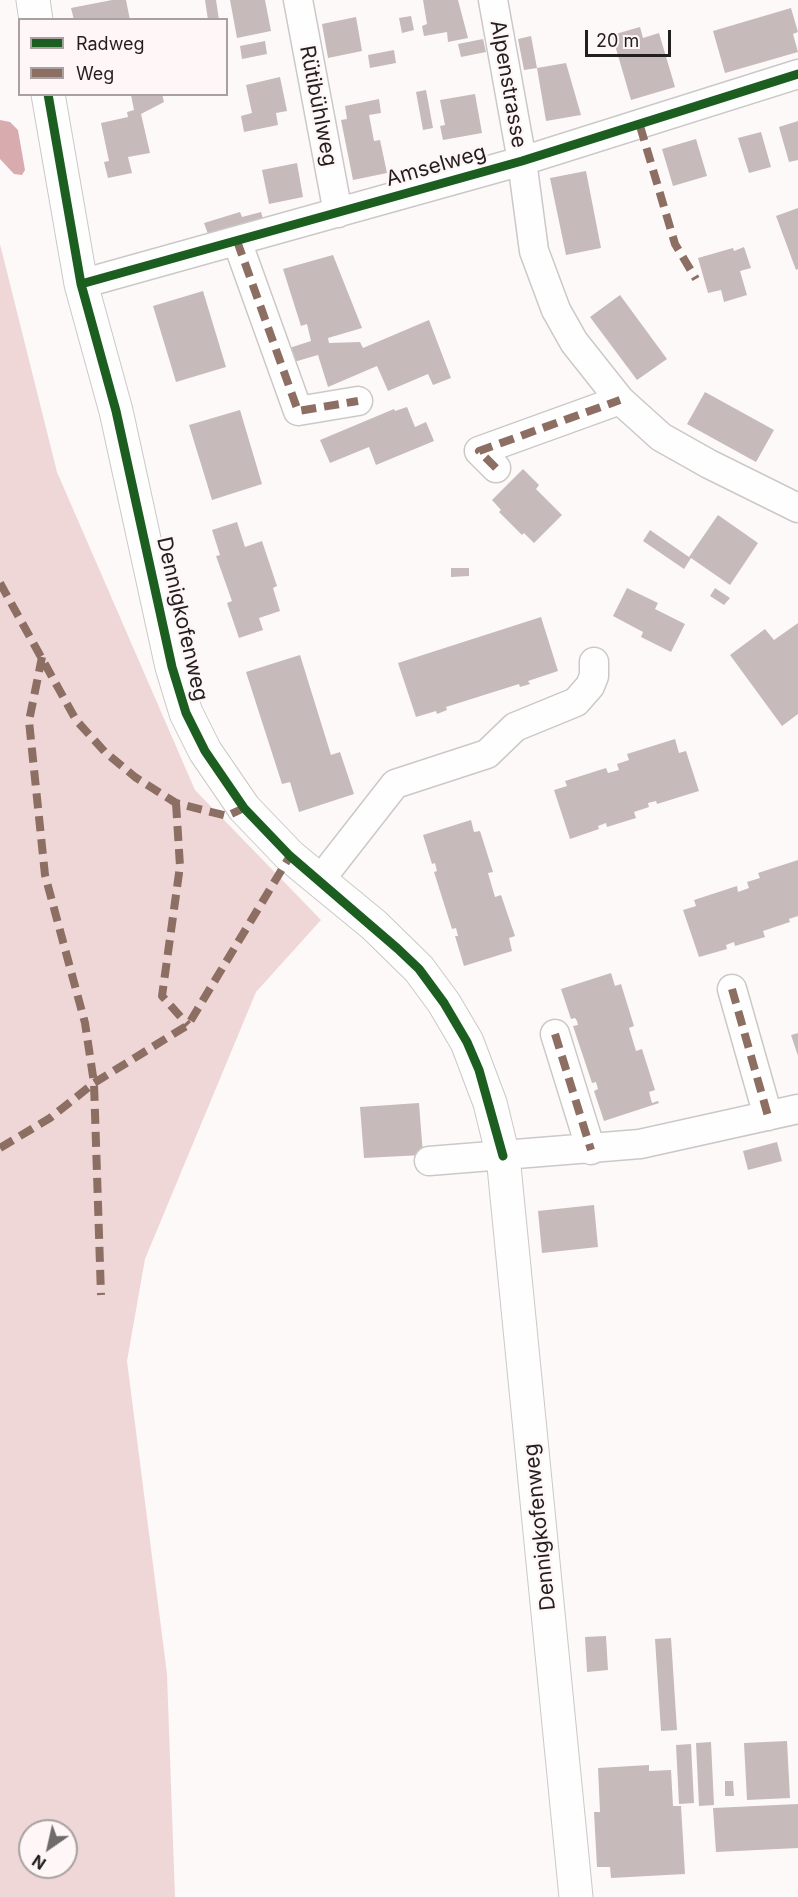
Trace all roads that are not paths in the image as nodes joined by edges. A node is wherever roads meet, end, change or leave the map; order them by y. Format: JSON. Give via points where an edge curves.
{"nodes":[{"id":1,"x":33,"y":0,"type":"edge"},
{"id":2,"x":298,"y":0,"type":"edge"},
{"id":3,"x":493,"y":0,"type":"edge"},
{"id":4,"x":36,"y":18,"type":"edge"},
{"id":5,"x":798,"y":74,"type":"edge"},
{"id":6,"x":48,"y":96,"type":"edge"},
{"id":7,"x":522,"y":161,"type":"junction"},
{"id":8,"x":338,"y":213,"type":"junction"},
{"id":9,"x":237,"y":241,"type":"junction"},
{"id":10,"x":81,"y":284,"type":"junction"},
{"id":11,"x":620,"y":400,"type":"junction"},
{"id":12,"x":358,"y":401,"type":"dead end"},
{"id":13,"x":496,"y":468,"type":"dead end"},
{"id":14,"x":798,"y":508,"type":"edge"},
{"id":15,"x":594,"y":662,"type":"dead end"},
{"id":16,"x":320,"y":880,"type":"junction"},
{"id":17,"x":732,"y":989,"type":"dead end"},
{"id":18,"x":555,"y":1034,"type":"dead end"},
{"id":19,"x":798,"y":1109,"type":"edge"},
{"id":20,"x":768,"y":1116,"type":"junction"},
{"id":21,"x":591,"y":1150,"type":"junction"},
{"id":22,"x":503,"y":1156,"type":"junction"},
{"id":23,"x":429,"y":1161,"type":"dead end"},
{"id":24,"x":576,"y":1897,"type":"edge"}],
"edges":[{"from":1,"to":4,"type":"street"},
{"from":2,"to":8,"type":"street","name":"Rütibühlweg"},
{"from":3,"to":7,"type":"street","name":"Alpenstrasse"},
{"from":5,"to":7,"type":"street","name":"Amselweg"},
{"from":6,"to":10,"type":"street","name":"Dennigkofenweg"},
{"from":7,"to":8,"type":"street","name":"Amselweg"},
{"from":7,"to":11,"type":"street","name":"Alpenstrasse","via":[[534,251],[556,310],[574,342]]},
{"from":8,"to":9,"type":"street","name":"Amselweg"},
{"from":9,"to":10,"type":"street","name":"Amselweg"},
{"from":9,"to":12,"type":"street","via":[[298,411]]},
{"from":10,"to":16,"type":"street","name":"Dennigkofenweg","via":[[116,411],[172,667],[186,713],[215,767],[244,808],[290,856]]},
{"from":11,"to":13,"type":"street","via":[[479,451]]},
{"from":11,"to":14,"type":"street","name":"Alpenstrasse","via":[[661,437]]},
{"from":15,"to":16,"type":"street","via":[[590,686],[576,702],[515,727],[487,753],[395,784]]},
{"from":16,"to":22,"type":"street","name":"Dennigkofenweg","via":[[419,969],[444,1003],[479,1070]]},
{"from":17,"to":20,"type":"street"},
{"from":18,"to":21,"type":"street"},
{"from":19,"to":20,"type":"street"},
{"from":20,"to":21,"type":"street","via":[[640,1144]]},
{"from":21,"to":22,"type":"street"},
{"from":22,"to":23,"type":"street"},
{"from":22,"to":24,"type":"street","name":"Dennigkofenweg"}]}
